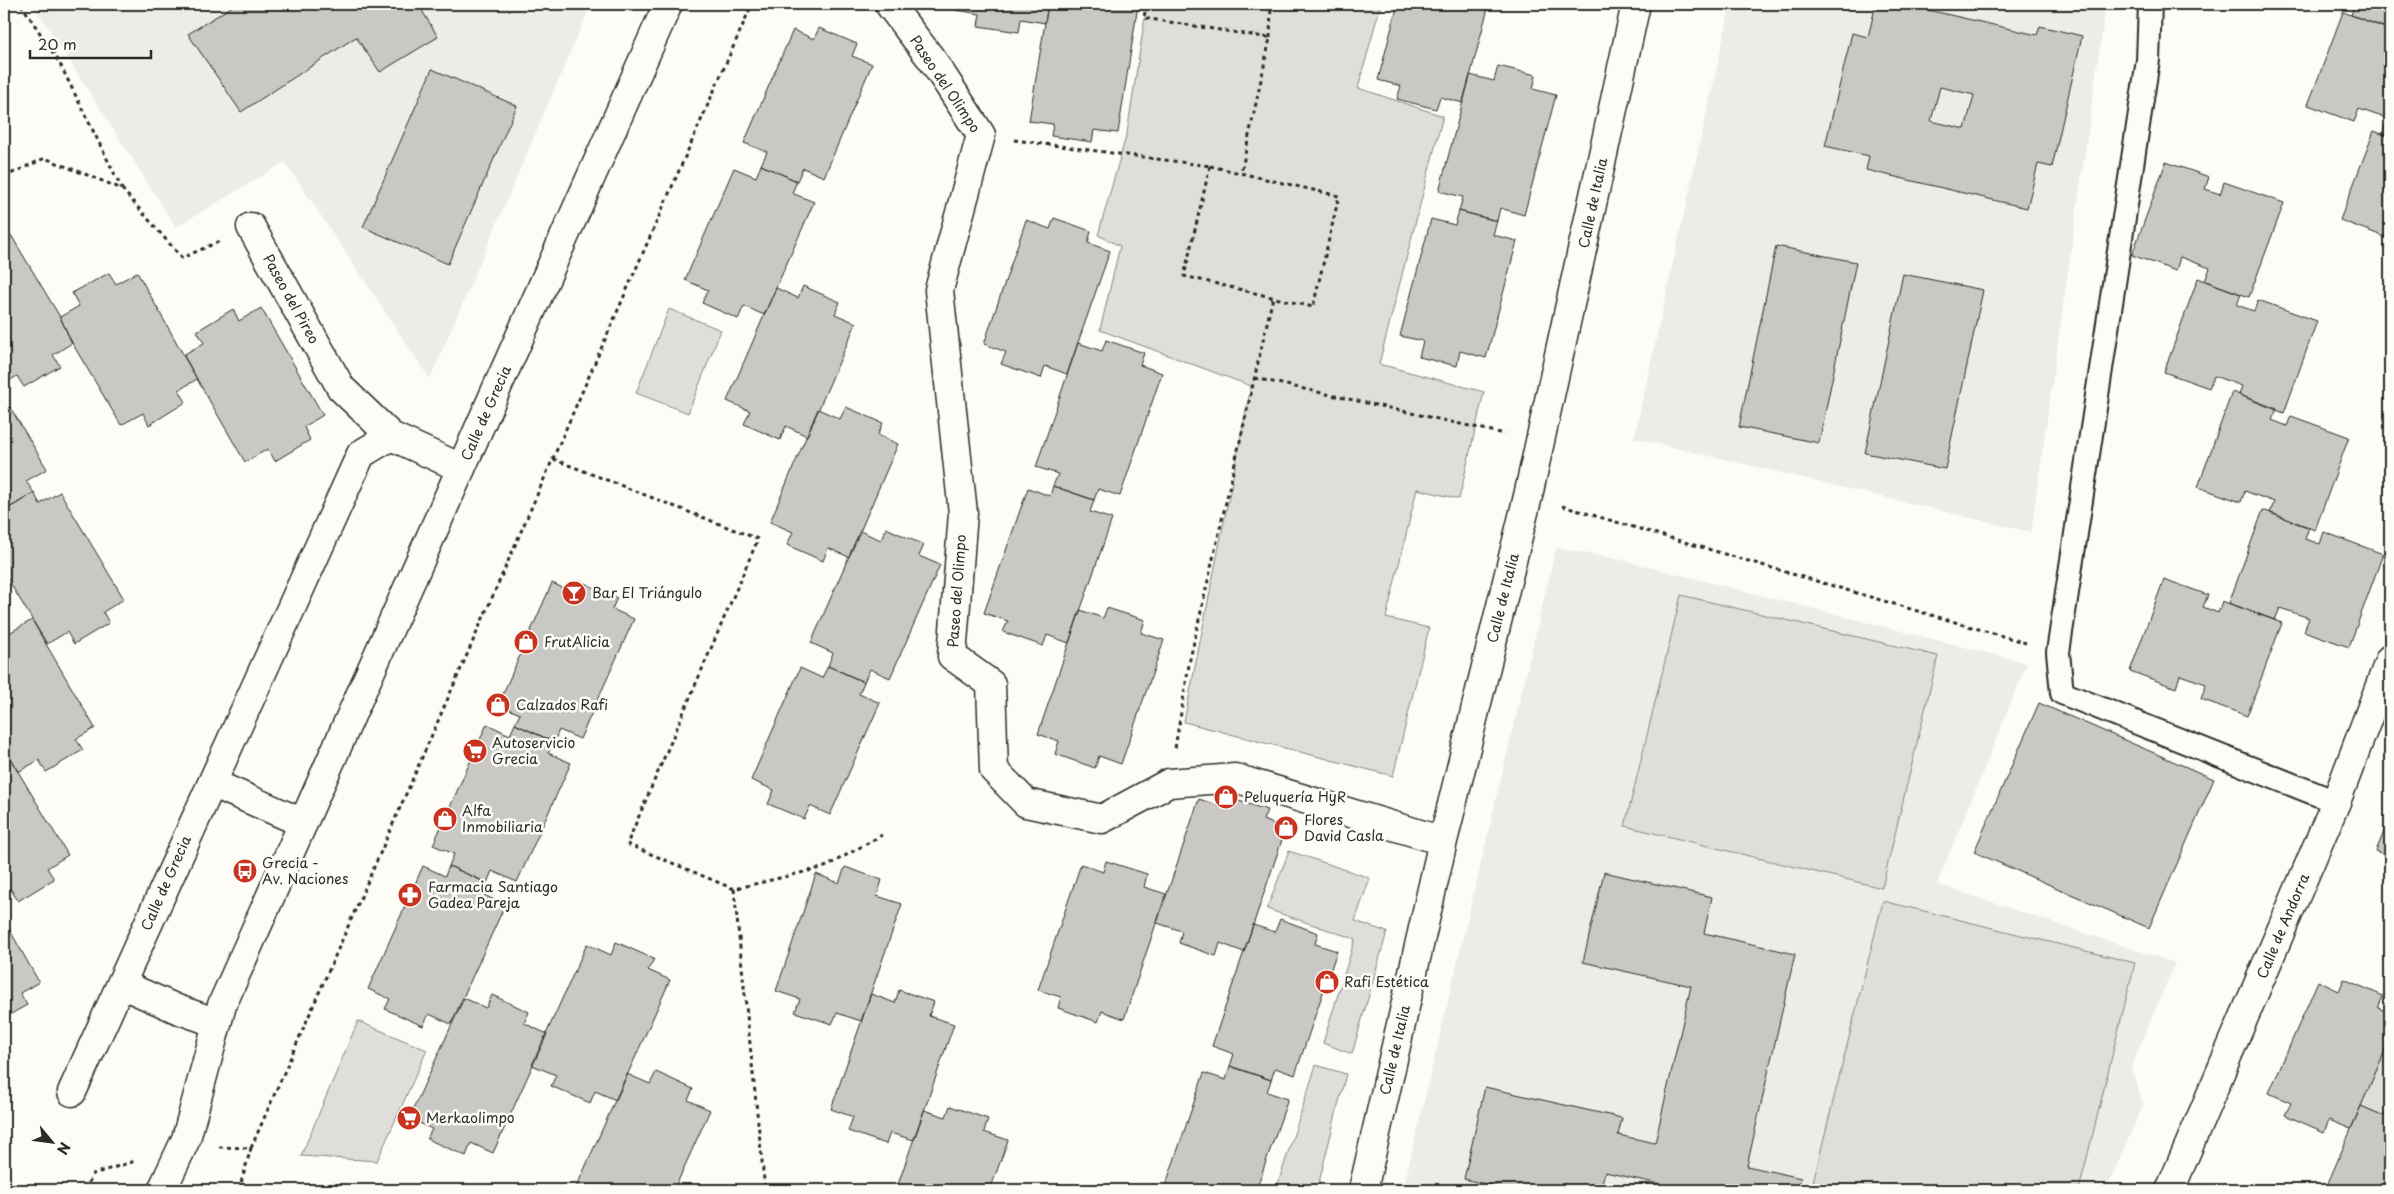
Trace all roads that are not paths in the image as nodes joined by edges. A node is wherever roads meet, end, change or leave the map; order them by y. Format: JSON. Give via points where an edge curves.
{"nodes":[{"id":1,"x":668,"y":4,"type":"edge"},
{"id":2,"x":890,"y":4,"type":"edge"},
{"id":3,"x":1636,"y":4,"type":"edge"},
{"id":4,"x":2150,"y":4,"type":"edge"},
{"id":5,"x":251,"y":227,"type":"road end"},
{"id":6,"x":391,"y":436,"type":"junction"},
{"id":7,"x":461,"y":468,"type":"junction"},
{"id":8,"x":2390,"y":659,"type":"edge"},
{"id":9,"x":212,"y":783,"type":"junction"},
{"id":10,"x":2336,"y":802,"type":"junction"},
{"id":11,"x":303,"y":823,"type":"junction"},
{"id":12,"x":1442,"y":840,"type":"junction"},
{"id":13,"x":121,"y":984,"type":"junction"},
{"id":14,"x":218,"y":1023,"type":"junction"},
{"id":15,"x":72,"y":1092,"type":"dead end"},
{"id":16,"x":162,"y":1190,"type":"edge"},
{"id":17,"x":1363,"y":1190,"type":"edge"},
{"id":18,"x":2170,"y":1190,"type":"edge"}],
"edges":[{"from":1,"to":7,"type":"street","name":"Calle de Grecia"},
{"from":2,"to":12,"type":"street","name":"Paseo del Olimpo","via":[[982,136],[940,290],[963,513],[952,656],[991,684],[994,770],[1026,803],[1102,819],[1169,783],[1235,778]]},
{"from":3,"to":12,"type":"street","name":"Calle de Italia","via":[[1528,496]]},
{"from":4,"to":10,"type":"lane","via":[[2148,60],[2058,652],[2062,693]]},
{"from":5,"to":6,"type":"street","name":"Paseo del Pireo","via":[[342,388]]},
{"from":6,"to":7,"type":"street","name":"Paseo del Pireo"},
{"from":6,"to":9,"type":"street","name":"Calle de Grecia","via":[[362,454]]},
{"from":7,"to":11,"type":"street","name":"Calle de Grecia"},
{"from":8,"to":10,"type":"street","name":"Calle de Andorra"},
{"from":9,"to":11,"type":"street"},
{"from":9,"to":13,"type":"street","name":"Calle de Grecia"},
{"from":10,"to":18,"type":"street","name":"Calle de Andorra"},
{"from":11,"to":14,"type":"street","name":"Calle de Grecia","via":[[222,1005]]},
{"from":12,"to":17,"type":"street","name":"Calle de Italia"},
{"from":13,"to":14,"type":"street"},
{"from":13,"to":15,"type":"street","name":"Calle de Grecia"},
{"from":14,"to":16,"type":"street","name":"Calle de Grecia","via":[[182,1146]]}]}
